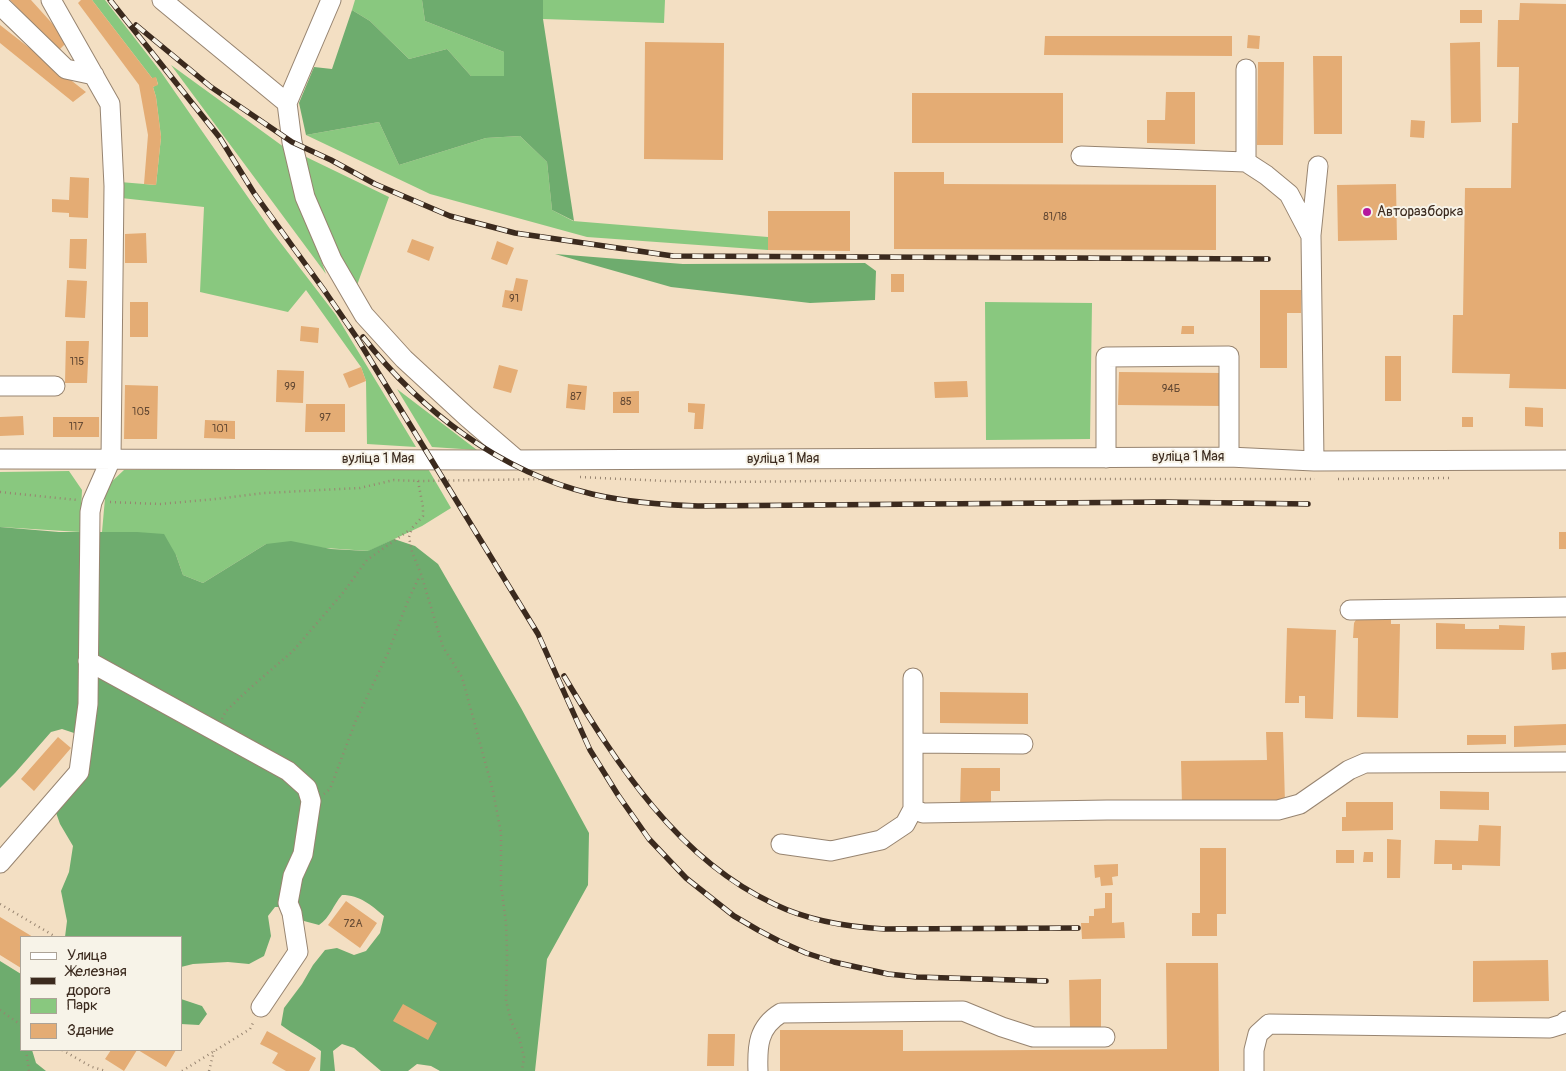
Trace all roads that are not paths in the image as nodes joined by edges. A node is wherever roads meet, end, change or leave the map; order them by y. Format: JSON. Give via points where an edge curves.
{"nodes":[{"id":1,"x":51,"y":0,"type":"edge"},
{"id":2,"x":162,"y":0,"type":"edge"},
{"id":3,"x":331,"y":0,"type":"edge"},
{"id":4,"x":0,"y":5,"type":"edge"},
{"id":5,"x":1246,"y":70,"type":"dead end"},
{"id":6,"x":94,"y":75,"type":"junction"},
{"id":7,"x":287,"y":103,"type":"junction"},
{"id":8,"x":1081,"y":156,"type":"dead end"},
{"id":9,"x":1246,"y":162,"type":"junction"},
{"id":10,"x":1318,"y":166,"type":"dead end"},
{"id":11,"x":1311,"y":236,"type":"junction"},
{"id":12,"x":0,"y":386,"type":"edge"},
{"id":13,"x":55,"y":386,"type":"dead end"},
{"id":14,"x":1229,"y":457,"type":"junction"},
{"id":15,"x":1106,"y":458,"type":"junction"},
{"id":16,"x":0,"y":459,"type":"edge"},
{"id":17,"x":110,"y":459,"type":"junction"},
{"id":18,"x":518,"y":460,"type":"junction"},
{"id":19,"x":1566,"y":460,"type":"edge"},
{"id":20,"x":1316,"y":470,"type":"junction"},
{"id":21,"x":1566,"y":607,"type":"edge"},
{"id":22,"x":1350,"y":610,"type":"dead end"},
{"id":23,"x":88,"y":660,"type":"junction"},
{"id":24,"x":913,"y":678,"type":"dead end"},
{"id":25,"x":913,"y":743,"type":"junction"},
{"id":26,"x":1023,"y":744,"type":"dead end"},
{"id":27,"x":1566,"y":762,"type":"edge"},
{"id":28,"x":913,"y":810,"type":"junction"},
{"id":29,"x":781,"y":844,"type":"dead end"},
{"id":30,"x":0,"y":863,"type":"edge"},
{"id":31,"x":261,"y":1007,"type":"road end"},
{"id":32,"x":1566,"y":1021,"type":"edge"},
{"id":33,"x":1105,"y":1037,"type":"dead end"},
{"id":34,"x":758,"y":1071,"type":"edge"},
{"id":35,"x":1254,"y":1071,"type":"edge"}],
"edges":[{"from":1,"to":6,"type":"street"},
{"from":2,"to":7,"type":"street"},
{"from":3,"to":7,"type":"street"},
{"from":4,"to":6,"type":"street","via":[[66,68]]},
{"from":5,"to":9,"type":"street"},
{"from":6,"to":17,"type":"street","via":[[110,104],[114,186]]},
{"from":7,"to":18,"type":"street","via":[[305,197],[332,260],[364,315],[404,359]]},
{"from":8,"to":9,"type":"street"},
{"from":9,"to":11,"type":"street","via":[[1289,194]]},
{"from":10,"to":11,"type":"street"},
{"from":11,"to":20,"type":"street"},
{"from":12,"to":13,"type":"street"},
{"from":14,"to":15,"type":"street","name":"вуліца 1 Мая"},
{"from":14,"to":15,"type":"street","via":[[1229,356],[1106,357]]},
{"from":14,"to":20,"type":"street","name":"вуліца 1 Мая"},
{"from":15,"to":18,"type":"street","name":"вуліца 1 Мая"},
{"from":16,"to":17,"type":"street","name":"вуліца 1 Мая"},
{"from":17,"to":18,"type":"street","name":"вуліца 1 Мая"},
{"from":17,"to":23,"type":"street","via":[[90,512]]},
{"from":19,"to":20,"type":"street","name":"вуліца 1 Мая"},
{"from":21,"to":22,"type":"street"},
{"from":23,"to":30,"type":"street","via":[[88,704],[79,772]]},
{"from":23,"to":31,"type":"street","via":[[288,771],[306,788],[311,801],[303,854],[292,876],[288,903],[298,952]]},
{"from":24,"to":25,"type":"street"},
{"from":25,"to":26,"type":"street"},
{"from":25,"to":28,"type":"street"},
{"from":27,"to":28,"type":"street","via":[[1365,763],[1349,770],[1300,804],[1278,810],[924,813]]},
{"from":28,"to":29,"type":"street","via":[[905,824],[881,840],[832,851]]},
{"from":32,"to":35,"type":"street","via":[[1550,1028],[1268,1024],[1258,1034]]},
{"from":33,"to":34,"type":"street","via":[[1033,1037],[963,1011],[781,1013],[771,1019],[761,1033],[757,1050]]}]}
